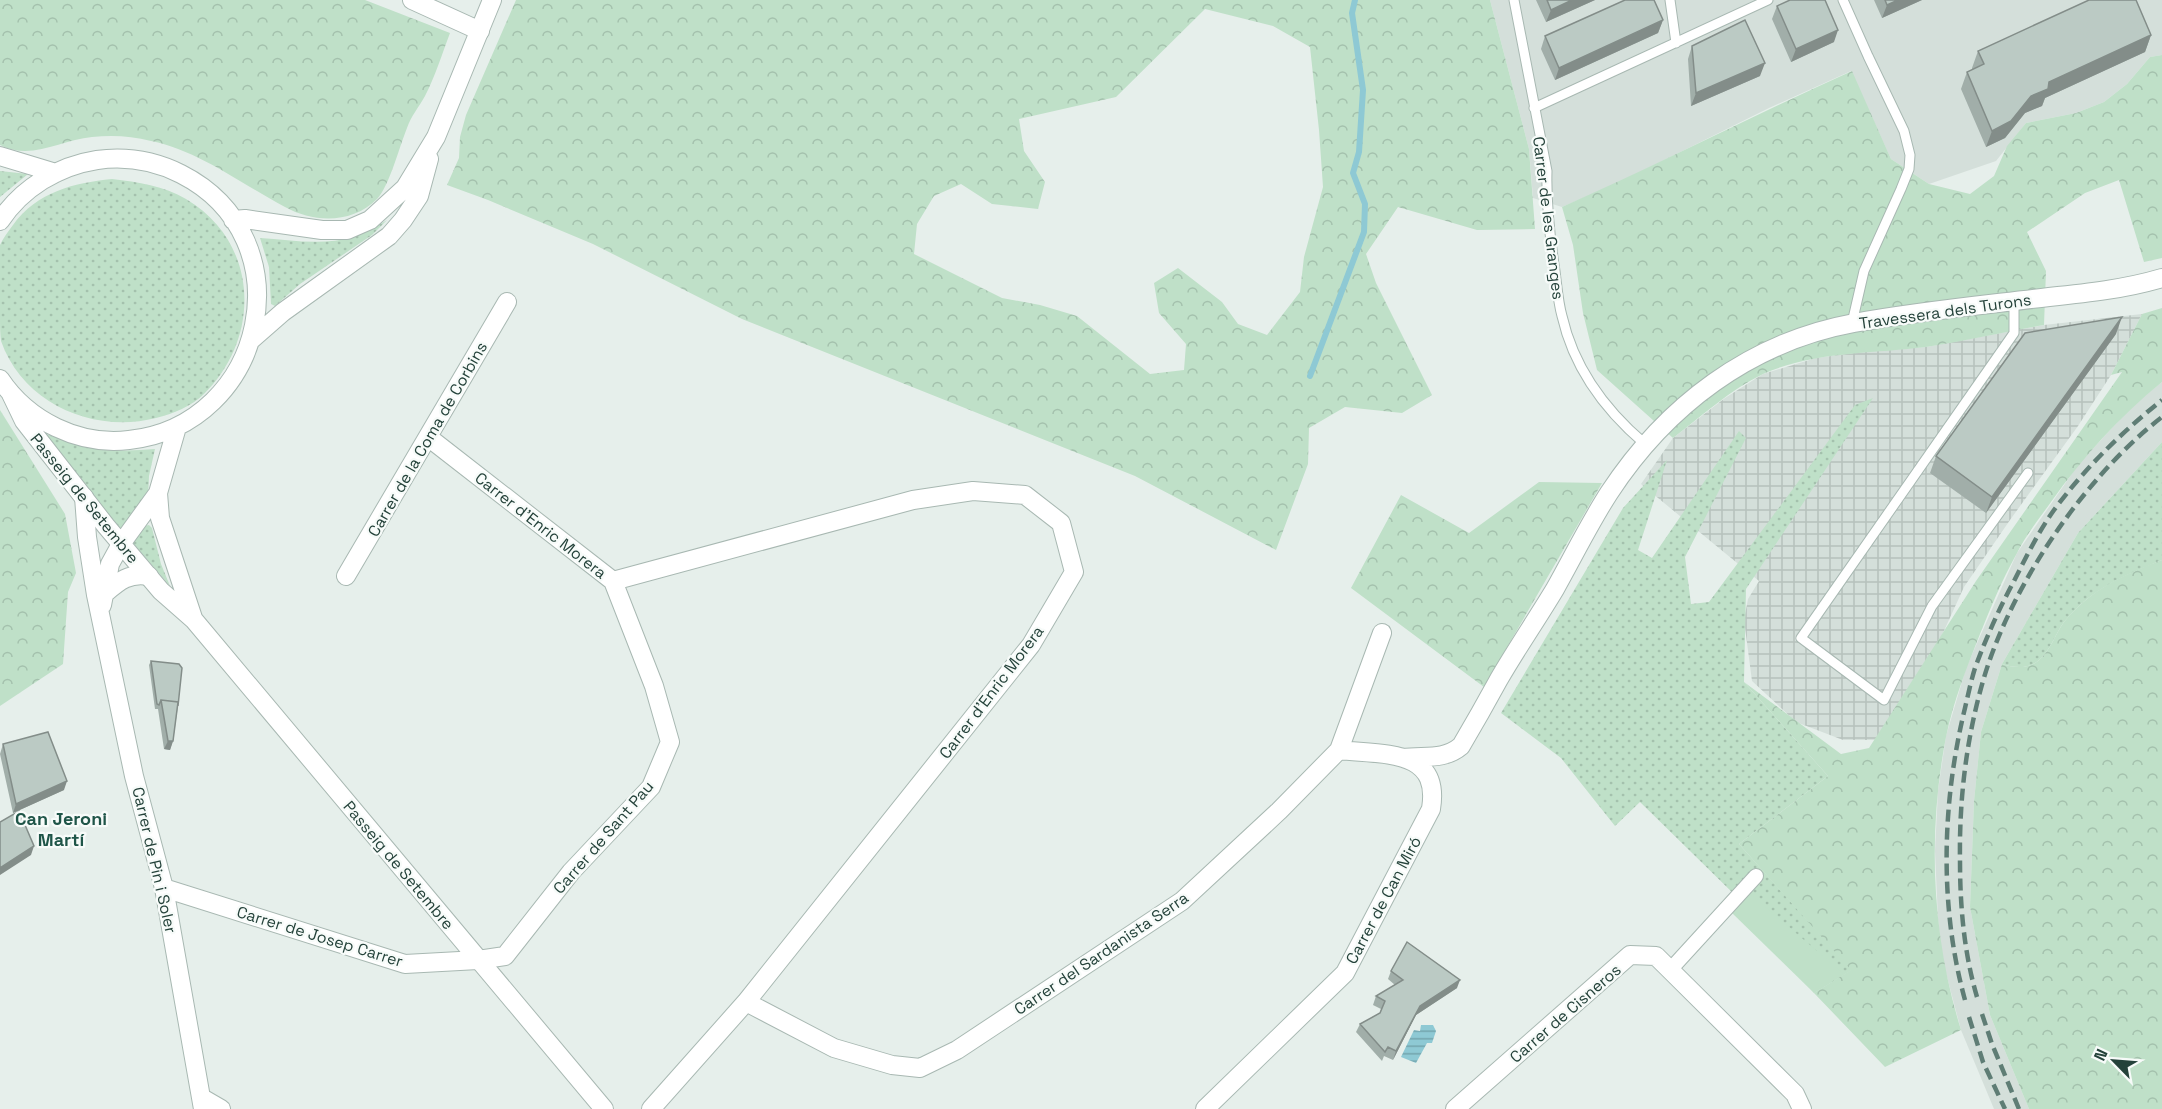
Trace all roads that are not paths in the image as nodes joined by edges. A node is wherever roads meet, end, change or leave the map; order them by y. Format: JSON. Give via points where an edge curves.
{"nodes":[{"id":1,"x":412,"y":0,"type":"edge"},
{"id":2,"x":492,"y":0,"type":"edge"},
{"id":3,"x":1514,"y":0,"type":"edge"},
{"id":4,"x":1670,"y":0,"type":"edge"},
{"id":5,"x":1768,"y":0,"type":"edge"},
{"id":6,"x":1843,"y":0,"type":"edge"},
{"id":7,"x":480,"y":31,"type":"junction"},
{"id":8,"x":1676,"y":43,"type":"junction"},
{"id":9,"x":1534,"y":108,"type":"junction"},
{"id":10,"x":435,"y":137,"type":"junction"},
{"id":11,"x":0,"y":156,"type":"edge"},
{"id":12,"x":56,"y":173,"type":"junction"},
{"id":13,"x":233,"y":220,"type":"junction"},
{"id":14,"x":0,"y":221,"type":"edge"},
{"id":15,"x":2162,"y":278,"type":"edge"},
{"id":16,"x":507,"y":302,"type":"dead end"},
{"id":17,"x":2014,"y":302,"type":"junction"},
{"id":18,"x":1852,"y":323,"type":"junction"},
{"id":19,"x":251,"y":340,"type":"junction"},
{"id":20,"x":0,"y":379,"type":"edge"},
{"id":21,"x":11,"y":394,"type":"junction"},
{"id":22,"x":177,"y":427,"type":"junction"},
{"id":23,"x":428,"y":437,"type":"junction"},
{"id":24,"x":1645,"y":444,"type":"junction"},
{"id":25,"x":2028,"y":473,"type":"dead end"},
{"id":26,"x":158,"y":493,"type":"junction"},
{"id":27,"x":84,"y":498,"type":"junction"},
{"id":28,"x":121,"y":544,"type":"junction"},
{"id":29,"x":149,"y":576,"type":"junction"},
{"id":30,"x":346,"y":576,"type":"dead end"},
{"id":31,"x":613,"y":580,"type":"junction"},
{"id":32,"x":104,"y":594,"type":"junction"},
{"id":33,"x":101,"y":612,"type":"junction"},
{"id":34,"x":194,"y":620,"type":"junction"},
{"id":35,"x":1382,"y":633,"type":"dead end"},
{"id":36,"x":1502,"y":674,"type":"joint"},
{"id":37,"x":1339,"y":750,"type":"junction"},
{"id":38,"x":1403,"y":758,"type":"junction"},
{"id":39,"x":1756,"y":876,"type":"dead end"},
{"id":40,"x":164,"y":888,"type":"junction"},
{"id":41,"x":478,"y":960,"type":"junction"},
{"id":42,"x":1670,"y":970,"type":"junction"},
{"id":43,"x":746,"y":1002,"type":"junction"},
{"id":44,"x":202,"y":1104,"type":"edge"},
{"id":45,"x":221,"y":1109,"type":"edge"},
{"id":46,"x":604,"y":1109,"type":"edge"},
{"id":47,"x":651,"y":1109,"type":"edge"},
{"id":48,"x":1205,"y":1109,"type":"edge"},
{"id":49,"x":1455,"y":1109,"type":"edge"},
{"id":50,"x":1802,"y":1109,"type":"edge"}],
"edges":[{"from":1,"to":7,"type":"street"},
{"from":2,"to":7,"type":"street"},
{"from":3,"to":9,"type":"lane","name":"Carrer de les Granges"},
{"from":4,"to":8,"type":"lane"},
{"from":5,"to":8,"type":"lane"},
{"from":6,"to":18,"type":"lane","via":[[1904,131],[1910,155],[1909,169],[1864,271]]},
{"from":7,"to":10,"type":"street"},
{"from":8,"to":9,"type":"lane"},
{"from":9,"to":24,"type":"lane","name":"Carrer de les Granges","via":[[1547,171],[1551,246],[1570,345],[1595,393]]},
{"from":10,"to":13,"type":"street","via":[[405,188],[370,220],[354,227],[322,230]]},
{"from":10,"to":19,"type":"street","via":[[419,196],[404,220],[389,236],[283,312]]},
{"from":11,"to":12,"type":"street"},
{"from":12,"to":13,"type":"street","via":[[101,160],[148,162],[192,180]]},
{"from":12,"to":14,"type":"street","via":[[30,189]]},
{"from":13,"to":19,"type":"street","via":[[248,249],[256,282],[257,307]]},
{"from":15,"to":17,"type":"street","name":"Travessera dels Turons","via":[[2122,288]]},
{"from":16,"to":23,"type":"street","name":"Carrer de la Coma de Corbins"},
{"from":17,"to":18,"type":"street","name":"Travessera dels Turons","via":[[1950,307]]},
{"from":17,"to":25,"type":"lane","via":[[2014,333],[1801,638],[1884,700],[1932,606]]},
{"from":18,"to":24,"type":"street","name":"Travessera dels Turons","via":[[1773,348],[1727,373],[1688,401]]},
{"from":19,"to":22,"type":"street","via":[[242,364],[219,396]]},
{"from":20,"to":21,"type":"street"},
{"from":21,"to":22,"type":"street","via":[[44,421],[94,439],[136,439]]},
{"from":21,"to":27,"type":"street","name":"Passeig de Setembre","via":[[24,421]]},
{"from":22,"to":26,"type":"street","name":"Passeig de Setembre"},
{"from":23,"to":30,"type":"street","name":"Carrer de la Coma de Corbins"},
{"from":23,"to":31,"type":"street","name":"Carrer d'Enric Morera"},
{"from":24,"to":36,"type":"street","name":"Travessera dels Turons","via":[[1608,494]]},
{"from":26,"to":28,"type":"street","name":"Carrer de Pin i Soler"},
{"from":26,"to":34,"type":"street","name":"Passeig de Setembre","via":[[160,519]]},
{"from":27,"to":28,"type":"street","name":"Passeig de Setembre"},
{"from":27,"to":33,"type":"street","name":"Carrer de Pin i Soler"},
{"from":28,"to":29,"type":"street","name":"Passeig de Setembre"},
{"from":28,"to":32,"type":"street","name":"Carrer de Pin i Soler","via":[[110,564]]},
{"from":29,"to":32,"type":"street","via":[[138,574],[122,579]]},
{"from":29,"to":34,"type":"street","name":"Passeig de Setembre"},
{"from":31,"to":41,"type":"street","name":"Carrer de Sant Pau","via":[[654,686],[670,742],[651,787],[572,872],[505,956]]},
{"from":31,"to":43,"type":"street","name":"Carrer d'Enric Morera","via":[[913,500],[973,491],[1025,495],[1061,523],[1074,572],[1030,645]]},
{"from":32,"to":33,"type":"street","name":"Carrer de Pin i Soler"},
{"from":33,"to":40,"type":"street","name":"Carrer de Pin i Soler","via":[[134,776]]},
{"from":34,"to":41,"type":"street","name":"Passeig de Setembre"},
{"from":35,"to":37,"type":"street","name":"Carrer del Sardanista Serra"},
{"from":36,"to":38,"type":"street","name":"Carrer de Can Miró","via":[[1454,753]]},
{"from":37,"to":38,"type":"street","name":"Carrer de Can Miró"},
{"from":37,"to":43,"type":"street","name":"Carrer del Sardanista Serra","via":[[1182,902],[957,1050],[920,1068],[892,1065],[834,1048]]},
{"from":38,"to":48,"type":"street","name":"Carrer de Can Miró","via":[[1418,764],[1430,777],[1434,794],[1431,809],[1345,973]]},
{"from":39,"to":42,"type":"street"},
{"from":40,"to":41,"type":"street","name":"Carrer de Josep Carrer","via":[[405,964]]},
{"from":40,"to":44,"type":"street","name":"Carrer de Pin i Soler"},
{"from":41,"to":46,"type":"street","name":"Passeig de Setembre"},
{"from":42,"to":49,"type":"street","name":"Carrer de Cisneros","via":[[1656,956],[1630,955]]},
{"from":42,"to":50,"type":"street","name":"Carrer de Cisneros","via":[[1795,1094]]},
{"from":43,"to":47,"type":"street","name":"Carrer d'Enric Morera"},
{"from":44,"to":45,"type":"street"}]}
